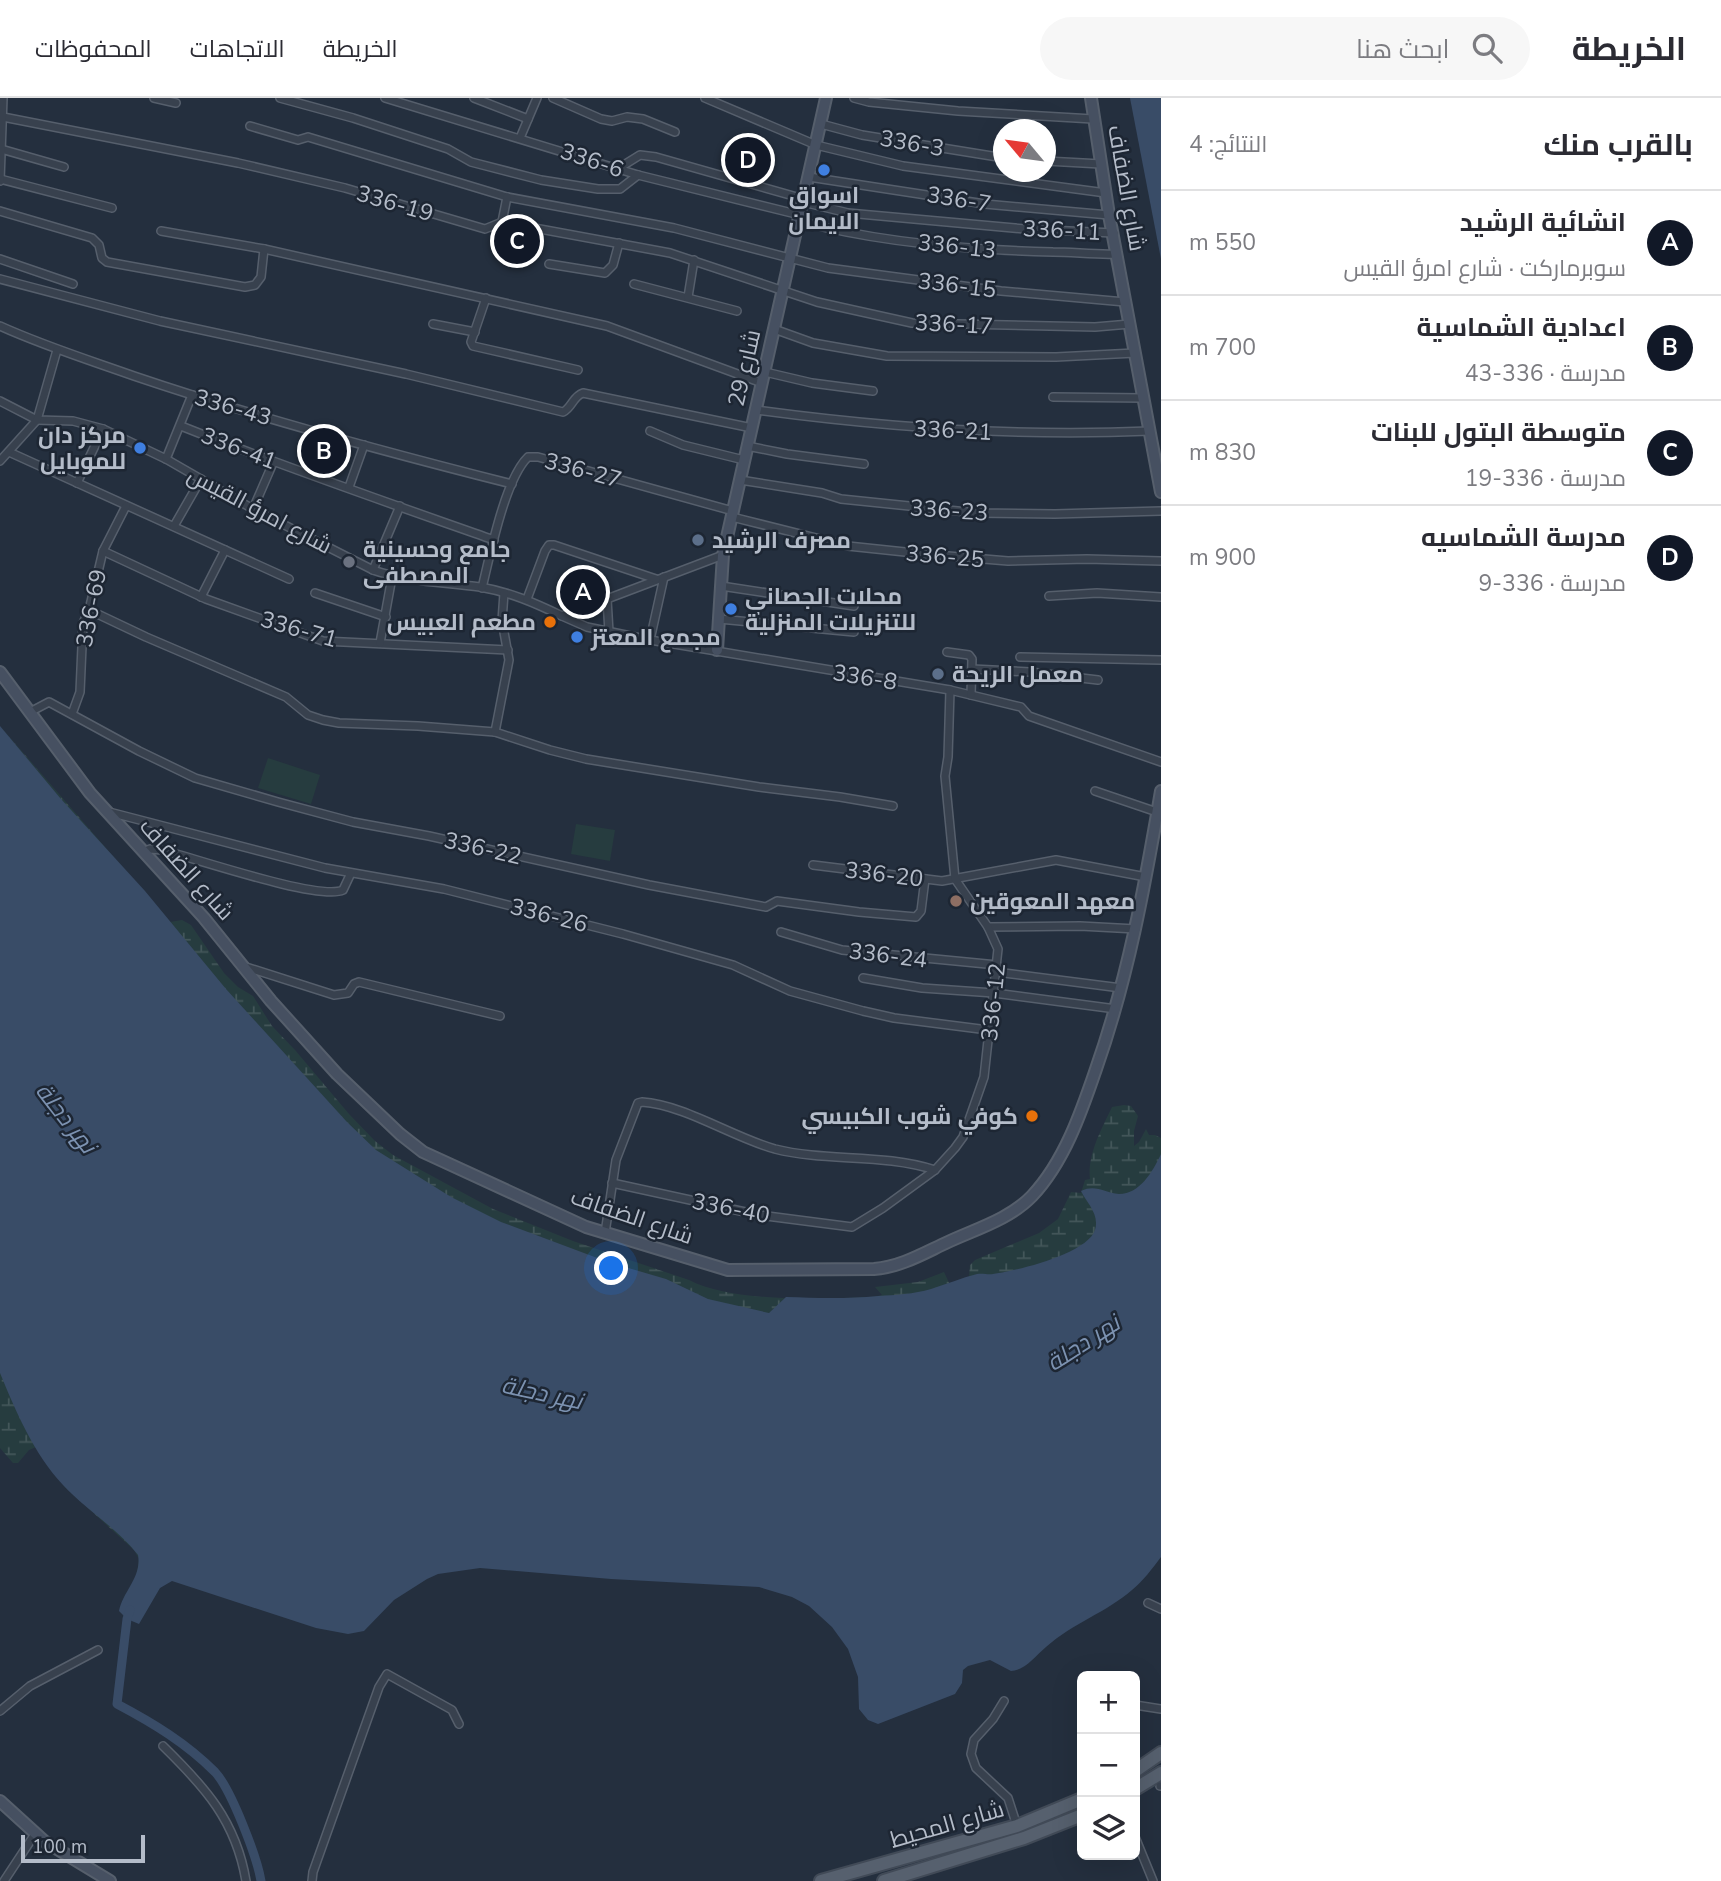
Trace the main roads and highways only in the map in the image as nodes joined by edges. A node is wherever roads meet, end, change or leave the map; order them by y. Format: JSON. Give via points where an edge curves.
{"nodes":[{"id":1,"x":1161,"y":1753,"type":"edge"},
{"id":2,"x":1140,"y":1768,"type":"edge"},
{"id":3,"x":1160,"y":1782,"type":"edge"},
{"id":4,"x":1140,"y":1788,"type":"edge"},
{"id":5,"x":1077,"y":1801,"type":"edge"},
{"id":6,"x":1077,"y":1817,"type":"edge"},
{"id":7,"x":821,"y":1881,"type":"edge"},
{"id":8,"x":884,"y":1881,"type":"edge"}],
"edges":[{"from":1,"to":2,"type":"main road"},
{"from":3,"to":4,"type":"main road"},
{"from":5,"to":7,"type":"main road","name":"شارع المحيط","via":[[1017,1826]]},
{"from":6,"to":8,"type":"main road","name":"شارع المحيط"}]}
